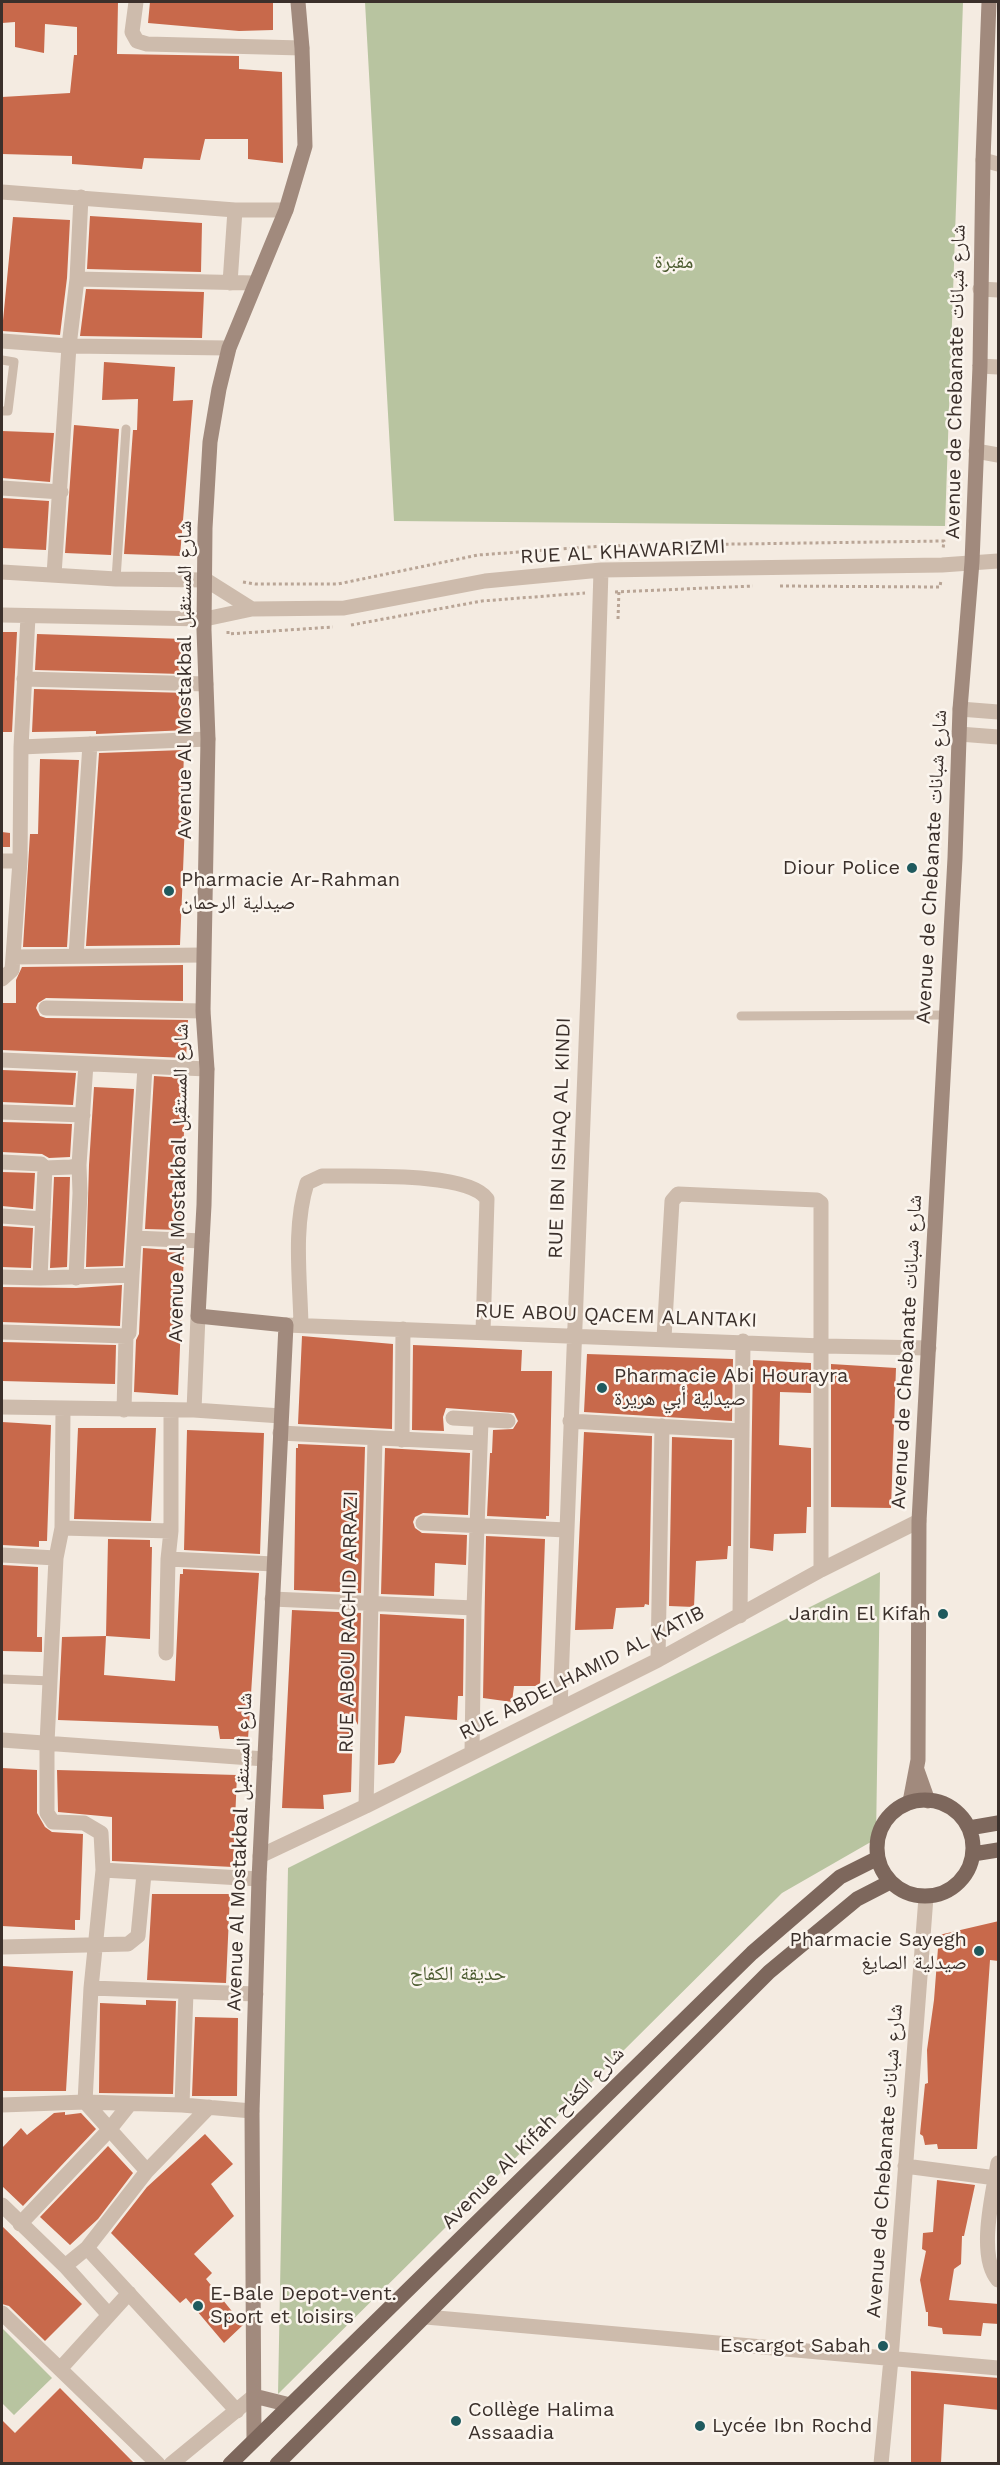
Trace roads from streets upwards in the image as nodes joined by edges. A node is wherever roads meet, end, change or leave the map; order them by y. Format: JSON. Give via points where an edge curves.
{"nodes":[{"id":1,"x":136,"y":2,"type":"edge"},
{"id":2,"x":298,"y":2,"type":"edge"},
{"id":3,"x":989,"y":2,"type":"edge"},
{"id":4,"x":993,"y":47,"type":"edge"},
{"id":5,"x":302,"y":48,"type":"junction"},
{"id":6,"x":982,"y":160,"type":"junction"},
{"id":7,"x":999,"y":164,"type":"edge"},
{"id":8,"x":2,"y":192,"type":"edge"},
{"id":9,"x":81,"y":197,"type":"junction"},
{"id":10,"x":235,"y":210,"type":"junction"},
{"id":11,"x":286,"y":210,"type":"junction"},
{"id":12,"x":77,"y":279,"type":"junction"},
{"id":13,"x":230,"y":283,"type":"junction"},
{"id":14,"x":254,"y":283,"type":"junction"},
{"id":15,"x":980,"y":289,"type":"junction"},
{"id":16,"x":999,"y":290,"type":"edge"},
{"id":17,"x":2,"y":341,"type":"edge"},
{"id":18,"x":69,"y":346,"type":"junction"},
{"id":19,"x":229,"y":348,"type":"junction"},
{"id":20,"x":980,"y":366,"type":"junction"},
{"id":21,"x":999,"y":367,"type":"edge"},
{"id":22,"x":976,"y":451,"type":"junction"},
{"id":23,"x":999,"y":455,"type":"edge"},
{"id":24,"x":2,"y":488,"type":"edge"},
{"id":25,"x":61,"y":492,"type":"junction"},
{"id":26,"x":999,"y":561,"type":"edge"},
{"id":27,"x":972,"y":562,"type":"junction"},
{"id":28,"x":601,"y":570,"type":"junction"},
{"id":29,"x":2,"y":572,"type":"edge"},
{"id":30,"x":54,"y":575,"type":"junction"},
{"id":31,"x":206,"y":580,"type":"junction"},
{"id":32,"x":252,"y":609,"type":"junction"},
{"id":33,"x":2,"y":615,"type":"edge"},
{"id":34,"x":28,"y":617,"type":"junction"},
{"id":35,"x":205,"y":619,"type":"junction"},
{"id":36,"x":24,"y":679,"type":"junction"},
{"id":37,"x":206,"y":684,"type":"junction"},
{"id":38,"x":960,"y":709,"type":"junction"},
{"id":39,"x":999,"y":712,"type":"edge"},
{"id":40,"x":959,"y":734,"type":"junction"},
{"id":41,"x":999,"y":737,"type":"edge"},
{"id":42,"x":207,"y":739,"type":"junction"},
{"id":43,"x":90,"y":744,"type":"junction"},
{"id":44,"x":21,"y":747,"type":"junction"},
{"id":45,"x":2,"y":861,"type":"edge"},
{"id":46,"x":20,"y":861,"type":"junction"},
{"id":47,"x":9,"y":918,"type":"edge"},
{"id":48,"x":203,"y":955,"type":"junction"},
{"id":49,"x":76,"y":956,"type":"junction"},
{"id":50,"x":13,"y":957,"type":"junction"},
{"id":51,"x":2,"y":979,"type":"edge"},
{"id":52,"x":46,"y":1008,"type":"dead end"},
{"id":53,"x":203,"y":1011,"type":"junction"},
{"id":54,"x":2,"y":1060,"type":"edge"},
{"id":55,"x":86,"y":1064,"type":"junction"},
{"id":56,"x":145,"y":1067,"type":"junction"},
{"id":57,"x":207,"y":1070,"type":"junction"},
{"id":58,"x":2,"y":1112,"type":"edge"},
{"id":59,"x":83,"y":1116,"type":"junction"},
{"id":60,"x":2,"y":1162,"type":"edge"},
{"id":61,"x":79,"y":1165,"type":"junction"},
{"id":62,"x":45,"y":1168,"type":"junction"},
{"id":63,"x":2,"y":1216,"type":"edge"},
{"id":64,"x":43,"y":1219,"type":"junction"},
{"id":65,"x":135,"y":1238,"type":"junction"},
{"id":66,"x":202,"y":1241,"type":"junction"},
{"id":67,"x":132,"y":1275,"type":"junction"},
{"id":68,"x":2,"y":1277,"type":"edge"},
{"id":69,"x":40,"y":1278,"type":"junction"},
{"id":70,"x":76,"y":1278,"type":"junction"},
{"id":71,"x":198,"y":1316,"type":"junction"},
{"id":72,"x":294,"y":1325,"type":"junction"},
{"id":73,"x":403,"y":1329,"type":"junction"},
{"id":74,"x":2,"y":1332,"type":"edge"},
{"id":75,"x":483,"y":1332,"type":"junction"},
{"id":76,"x":573,"y":1335,"type":"junction"},
{"id":77,"x":126,"y":1336,"type":"junction"},
{"id":78,"x":664,"y":1338,"type":"junction"},
{"id":79,"x":743,"y":1341,"type":"junction"},
{"id":80,"x":822,"y":1346,"type":"junction"},
{"id":81,"x":929,"y":1348,"type":"junction"},
{"id":82,"x":2,"y":1407,"type":"edge"},
{"id":83,"x":63,"y":1410,"type":"junction"},
{"id":84,"x":124,"y":1410,"type":"junction"},
{"id":85,"x":171,"y":1410,"type":"junction"},
{"id":86,"x":194,"y":1410,"type":"junction"},
{"id":87,"x":281,"y":1416,"type":"junction"},
{"id":88,"x":453,"y":1418,"type":"dead end"},
{"id":89,"x":482,"y":1421,"type":"junction"},
{"id":90,"x":508,"y":1421,"type":"dead end"},
{"id":91,"x":570,"y":1421,"type":"junction"},
{"id":92,"x":662,"y":1426,"type":"junction"},
{"id":93,"x":741,"y":1431,"type":"junction"},
{"id":94,"x":280,"y":1433,"type":"junction"},
{"id":95,"x":375,"y":1439,"type":"junction"},
{"id":96,"x":402,"y":1440,"type":"junction"},
{"id":97,"x":480,"y":1443,"type":"junction"},
{"id":98,"x":919,"y":1521,"type":"junction"},
{"id":99,"x":423,"y":1523,"type":"dead end"},
{"id":100,"x":477,"y":1526,"type":"junction"},
{"id":101,"x":62,"y":1528,"type":"junction"},
{"id":102,"x":566,"y":1530,"type":"junction"},
{"id":103,"x":171,"y":1531,"type":"junction"},
{"id":104,"x":2,"y":1555,"type":"edge"},
{"id":105,"x":56,"y":1558,"type":"junction"},
{"id":106,"x":168,"y":1559,"type":"junction"},
{"id":107,"x":274,"y":1564,"type":"junction"},
{"id":108,"x":821,"y":1570,"type":"junction"},
{"id":109,"x":272,"y":1599,"type":"junction"},
{"id":110,"x":370,"y":1604,"type":"junction"},
{"id":111,"x":474,"y":1608,"type":"junction"},
{"id":112,"x":740,"y":1616,"type":"junction"},
{"id":113,"x":166,"y":1653,"type":"dead end"},
{"id":114,"x":658,"y":1659,"type":"junction"},
{"id":115,"x":560,"y":1708,"type":"junction"},
{"id":116,"x":2,"y":1740,"type":"edge"},
{"id":117,"x":47,"y":1743,"type":"junction"},
{"id":118,"x":472,"y":1753,"type":"junction"},
{"id":119,"x":265,"y":1759,"type":"junction"},
{"id":120,"x":917,"y":1770,"type":"junction"},
{"id":121,"x":928,"y":1801,"type":"junction"},
{"id":122,"x":910,"y":1802,"type":"junction"},
{"id":123,"x":366,"y":1806,"type":"junction"},
{"id":124,"x":999,"y":1823,"type":"edge"},
{"id":125,"x":969,"y":1828,"type":"junction"},
{"id":126,"x":999,"y":1850,"type":"edge"},
{"id":127,"x":973,"y":1854,"type":"junction"},
{"id":128,"x":260,"y":1856,"type":"junction"},
{"id":129,"x":878,"y":1858,"type":"junction"},
{"id":130,"x":103,"y":1870,"type":"junction"},
{"id":131,"x":144,"y":1874,"type":"junction"},
{"id":132,"x":259,"y":1879,"type":"junction"},
{"id":133,"x":890,"y":1882,"type":"junction"},
{"id":134,"x":926,"y":1897,"type":"junction"},
{"id":135,"x":96,"y":1945,"type":"junction"},
{"id":136,"x":2,"y":1947,"type":"edge"},
{"id":137,"x":91,"y":1988,"type":"junction"},
{"id":138,"x":186,"y":1992,"type":"junction"},
{"id":139,"x":256,"y":1994,"type":"junction"},
{"id":140,"x":85,"y":2102,"type":"junction"},
{"id":141,"x":2,"y":2105,"type":"edge"},
{"id":142,"x":129,"y":2105,"type":"junction"},
{"id":143,"x":182,"y":2105,"type":"junction"},
{"id":144,"x":209,"y":2108,"type":"junction"},
{"id":145,"x":252,"y":2112,"type":"junction"},
{"id":146,"x":109,"y":2130,"type":"junction"},
{"id":147,"x":905,"y":2166,"type":"junction"},
{"id":148,"x":997,"y":2170,"type":"edge"},
{"id":149,"x":147,"y":2171,"type":"junction"},
{"id":150,"x":2,"y":2205,"type":"edge"},
{"id":151,"x":20,"y":2224,"type":"junction"},
{"id":152,"x":87,"y":2247,"type":"junction"},
{"id":153,"x":65,"y":2266,"type":"junction"},
{"id":154,"x":999,"y":2280,"type":"edge"},
{"id":155,"x":129,"y":2294,"type":"junction"},
{"id":156,"x":2,"y":2313,"type":"edge"},
{"id":157,"x":109,"y":2316,"type":"junction"},
{"id":158,"x":426,"y":2317,"type":"junction"},
{"id":159,"x":891,"y":2359,"type":"junction"},
{"id":160,"x":999,"y":2368,"type":"edge"},
{"id":161,"x":60,"y":2369,"type":"junction"},
{"id":162,"x":254,"y":2396,"type":"junction"},
{"id":163,"x":290,"y":2405,"type":"junction"},
{"id":164,"x":237,"y":2411,"type":"junction"},
{"id":165,"x":254,"y":2439,"type":"junction"},
{"id":166,"x":158,"y":2463,"type":"edge"},
{"id":167,"x":171,"y":2463,"type":"edge"},
{"id":168,"x":230,"y":2463,"type":"edge"},
{"id":169,"x":277,"y":2463,"type":"edge"},
{"id":170,"x":881,"y":2463,"type":"edge"}],
"edges":[{"from":1,"to":5,"type":"street","via":[[132,32],[137,41],[147,44]]},
{"from":2,"to":5,"type":"street","name":"Avenue Al Mostakbal شارع المستقبل"},
{"from":3,"to":4,"type":"street","name":"Avenue de Chebanate شارع شبانات"},
{"from":4,"to":6,"type":"street","name":"Avenue de Chebanate شارع شبانات"},
{"from":5,"to":11,"type":"street","name":"Avenue Al Mostakbal شارع المستقبل","via":[[304,146]]},
{"from":6,"to":7,"type":"street"},
{"from":6,"to":15,"type":"street","name":"Avenue de Chebanate شارع شبانات"},
{"from":8,"to":9,"type":"street"},
{"from":9,"to":10,"type":"street"},
{"from":9,"to":12,"type":"street"},
{"from":10,"to":11,"type":"street"},
{"from":10,"to":13,"type":"street"},
{"from":11,"to":14,"type":"street","name":"Avenue Al Mostakbal شارع المستقبل"},
{"from":12,"to":13,"type":"street"},
{"from":12,"to":18,"type":"street"},
{"from":13,"to":14,"type":"street"},
{"from":14,"to":19,"type":"street","name":"Avenue Al Mostakbal شارع المستقبل"},
{"from":15,"to":16,"type":"street"},
{"from":15,"to":20,"type":"street","name":"Avenue de Chebanate شارع شبانات"},
{"from":17,"to":18,"type":"street"},
{"from":18,"to":19,"type":"street"},
{"from":18,"to":25,"type":"street"},
{"from":19,"to":31,"type":"street","name":"Avenue Al Mostakbal شارع المستقبل","via":[[210,442]]},
{"from":20,"to":21,"type":"street"},
{"from":20,"to":22,"type":"street","name":"Avenue de Chebanate شارع شبانات"},
{"from":22,"to":23,"type":"street"},
{"from":22,"to":27,"type":"street","name":"Avenue de Chebanate شارع شبانات"},
{"from":24,"to":25,"type":"street"},
{"from":25,"to":30,"type":"street"},
{"from":26,"to":27,"type":"street","name":"RUE AL KHAWARIZMI"},
{"from":27,"to":28,"type":"street","name":"RUE AL KHAWARIZMI"},
{"from":27,"to":38,"type":"street","name":"Avenue de Chebanate شارع شبانات"},
{"from":28,"to":32,"type":"street","name":"RUE AL KHAWARIZMI","via":[[484,581],[344,608]]},
{"from":28,"to":76,"type":"street","name":"RUE IBN ISHAQ AL KINDI"},
{"from":29,"to":30,"type":"street"},
{"from":30,"to":31,"type":"street"},
{"from":31,"to":32,"type":"street"},
{"from":31,"to":35,"type":"street","name":"Avenue Al Mostakbal شارع المستقبل"},
{"from":32,"to":35,"type":"street","name":"RUE AL KHAWARIZMI"},
{"from":33,"to":34,"type":"street","name":"RUE AL KHAWARIZMI"},
{"from":34,"to":35,"type":"street","name":"RUE AL KHAWARIZMI"},
{"from":34,"to":36,"type":"street"},
{"from":35,"to":37,"type":"street","name":"Avenue Al Mostakbal شارع المستقبل"},
{"from":36,"to":37,"type":"street"},
{"from":36,"to":44,"type":"street"},
{"from":37,"to":42,"type":"street","name":"Avenue Al Mostakbal شارع المستقبل"},
{"from":38,"to":39,"type":"street"},
{"from":38,"to":40,"type":"street","name":"Avenue de Chebanate شارع شبانات"},
{"from":40,"to":41,"type":"street"},
{"from":40,"to":81,"type":"street","name":"Avenue de Chebanate شارع شبانات"},
{"from":42,"to":43,"type":"street"},
{"from":42,"to":48,"type":"street","name":"Avenue Al Mostakbal شارع المستقبل"},
{"from":43,"to":44,"type":"street"},
{"from":43,"to":49,"type":"street"},
{"from":44,"to":46,"type":"street"},
{"from":45,"to":46,"type":"street"},
{"from":46,"to":47,"type":"street"},
{"from":47,"to":50,"type":"street"},
{"from":48,"to":49,"type":"street"},
{"from":48,"to":53,"type":"street","name":"Avenue Al Mostakbal شارع المستقبل"},
{"from":49,"to":50,"type":"street"},
{"from":50,"to":51,"type":"street","via":[[12,970]]},
{"from":52,"to":53,"type":"street"},
{"from":53,"to":57,"type":"street","name":"Avenue Al Mostakbal شارع المستقبل"},
{"from":54,"to":55,"type":"street"},
{"from":55,"to":56,"type":"street"},
{"from":55,"to":59,"type":"street"},
{"from":56,"to":57,"type":"street"},
{"from":56,"to":65,"type":"street"},
{"from":57,"to":66,"type":"street","name":"Avenue Al Mostakbal شارع المستقبل"},
{"from":58,"to":59,"type":"street"},
{"from":59,"to":61,"type":"street"},
{"from":60,"to":62,"type":"street","via":[[41,1164]]},
{"from":61,"to":62,"type":"street"},
{"from":61,"to":70,"type":"street"},
{"from":62,"to":64,"type":"street"},
{"from":63,"to":64,"type":"street"},
{"from":64,"to":69,"type":"street"},
{"from":65,"to":66,"type":"street"},
{"from":65,"to":67,"type":"street"},
{"from":66,"to":71,"type":"street","name":"Avenue Al Mostakbal شارع المستقبل"},
{"from":67,"to":70,"type":"street"},
{"from":67,"to":77,"type":"street"},
{"from":68,"to":69,"type":"street"},
{"from":69,"to":70,"type":"street"},
{"from":71,"to":72,"type":"street","name":"RUE ABOU QACEM ALANTAKI"},
{"from":71,"to":86,"type":"street","name":"Avenue Al Mostakbal شارع المستقبل"},
{"from":72,"to":73,"type":"street","name":"RUE ABOU QACEM ALANTAKI"},
{"from":72,"to":75,"type":"street","via":[[301,1201],[307,1183],[322,1176],[448,1180],[471,1186],[487,1199]]},
{"from":72,"to":87,"type":"street","name":"Avenue Al Mostakbal شارع المستقبل"},
{"from":73,"to":75,"type":"street","name":"RUE ABOU QACEM ALANTAKI"},
{"from":73,"to":96,"type":"street"},
{"from":74,"to":77,"type":"street"},
{"from":75,"to":76,"type":"street","name":"RUE ABOU QACEM ALANTAKI"},
{"from":76,"to":78,"type":"street","name":"RUE ABOU QACEM ALANTAKI"},
{"from":76,"to":91,"type":"street","name":"RUE IBN ISHAQ AL KINDI"},
{"from":77,"to":84,"type":"street"},
{"from":78,"to":79,"type":"street","name":"RUE ABOU QACEM ALANTAKI"},
{"from":78,"to":80,"type":"street","via":[[674,1197],[678,1194],[805,1199],[821,1203]]},
{"from":79,"to":80,"type":"street","name":"RUE ABOU QACEM ALANTAKI"},
{"from":79,"to":93,"type":"street"},
{"from":80,"to":81,"type":"street","name":"RUE ABOU QACEM ALANTAKI"},
{"from":80,"to":108,"type":"street"},
{"from":81,"to":98,"type":"street","name":"Avenue de Chebanate شارع شبانات"},
{"from":82,"to":83,"type":"street"},
{"from":83,"to":84,"type":"street"},
{"from":83,"to":101,"type":"street"},
{"from":84,"to":85,"type":"street"},
{"from":85,"to":86,"type":"street"},
{"from":85,"to":103,"type":"street"},
{"from":86,"to":87,"type":"street"},
{"from":87,"to":94,"type":"street","name":"Avenue Al Mostakbal شارع المستقبل"},
{"from":88,"to":89,"type":"street"},
{"from":89,"to":90,"type":"street"},
{"from":89,"to":97,"type":"street"},
{"from":91,"to":92,"type":"street"},
{"from":91,"to":102,"type":"street","name":"RUE IBN ISHAQ AL KINDI"},
{"from":92,"to":93,"type":"street"},
{"from":92,"to":114,"type":"street"},
{"from":93,"to":112,"type":"street"},
{"from":94,"to":95,"type":"street"},
{"from":94,"to":107,"type":"street","name":"Avenue Al Mostakbal شارع المستقبل"},
{"from":95,"to":96,"type":"street"},
{"from":95,"to":110,"type":"street","name":"RUE ABOU RACHID ARRAZI"},
{"from":96,"to":97,"type":"street"},
{"from":97,"to":100,"type":"street"},
{"from":98,"to":108,"type":"street","name":"RUE ABDELHAMID AL KATIB"},
{"from":98,"to":120,"type":"street","name":"Avenue de Chebanate شارع شبانات"},
{"from":99,"to":100,"type":"street"},
{"from":100,"to":102,"type":"street"},
{"from":100,"to":111,"type":"street"},
{"from":101,"to":103,"type":"street"},
{"from":101,"to":105,"type":"street"},
{"from":102,"to":115,"type":"street","name":"RUE IBN ISHAQ AL KINDI"},
{"from":103,"to":106,"type":"street"},
{"from":104,"to":105,"type":"street"},
{"from":105,"to":117,"type":"street"},
{"from":106,"to":107,"type":"street"},
{"from":106,"to":113,"type":"street"},
{"from":107,"to":109,"type":"street","name":"Avenue Al Mostakbal شارع المستقبل"},
{"from":108,"to":112,"type":"street","name":"RUE ABDELHAMID AL KATIB"},
{"from":109,"to":110,"type":"street"},
{"from":109,"to":119,"type":"street","name":"Avenue Al Mostakbal شارع المستقبل"},
{"from":110,"to":111,"type":"street"},
{"from":110,"to":123,"type":"street","name":"RUE ABOU RACHID ARRAZI"},
{"from":111,"to":118,"type":"street"},
{"from":112,"to":114,"type":"street","name":"RUE ABDELHAMID AL KATIB"},
{"from":114,"to":115,"type":"street","name":"RUE ABDELHAMID AL KATIB"},
{"from":115,"to":118,"type":"street","name":"RUE ABDELHAMID AL KATIB"},
{"from":116,"to":117,"type":"street"},
{"from":117,"to":119,"type":"street"},
{"from":117,"to":130,"type":"street","via":[[48,1818],[53,1822],[84,1823],[101,1833]]},
{"from":118,"to":123,"type":"street","name":"RUE ABDELHAMID AL KATIB"},
{"from":119,"to":128,"type":"street","name":"Avenue Al Mostakbal شارع المستقبل"},
{"from":120,"to":121,"type":"street","name":"Avenue de Chebanate شارع شبانات"},
{"from":120,"to":122,"type":"street","name":"Avenue de Chebanate شارع شبانات"},
{"from":121,"to":122,"type":"main road"},
{"from":121,"to":125,"type":"main road","via":[[948,1806]]},
{"from":122,"to":129,"type":"main road","via":[[882,1827],[877,1842]]},
{"from":123,"to":128,"type":"street","name":"RUE ABDELHAMID AL KATIB"},
{"from":124,"to":125,"type":"main road"},
{"from":125,"to":127,"type":"main road"},
{"from":126,"to":127,"type":"main road"},
{"from":127,"to":134,"type":"main road","via":[[969,1868],[957,1884]]},
{"from":128,"to":132,"type":"street","name":"Avenue Al Mostakbal شارع المستقبل"},
{"from":129,"to":133,"type":"main road"},
{"from":129,"to":163,"type":"main road","name":"Avenue Al Kifah شارع الكفاح","via":[[840,1877],[752,1953]]},
{"from":130,"to":131,"type":"street"},
{"from":130,"to":135,"type":"street"},
{"from":131,"to":132,"type":"street"},
{"from":131,"to":135,"type":"street","via":[[135,1941]]},
{"from":132,"to":139,"type":"street","name":"Avenue Al Mostakbal شارع المستقبل"},
{"from":133,"to":134,"type":"main road","via":[[900,1890]]},
{"from":133,"to":158,"type":"main road","via":[[857,1899],[769,1972]]},
{"from":134,"to":147,"type":"street","name":"Avenue de Chebanate شارع شبانات"},
{"from":135,"to":136,"type":"street"},
{"from":135,"to":137,"type":"street"},
{"from":137,"to":138,"type":"street"},
{"from":137,"to":140,"type":"street"},
{"from":138,"to":139,"type":"street"},
{"from":138,"to":143,"type":"street"},
{"from":139,"to":145,"type":"street","name":"Avenue Al Mostakbal شارع المستقبل"},
{"from":140,"to":141,"type":"street"},
{"from":140,"to":142,"type":"street"},
{"from":140,"to":146,"type":"street"},
{"from":142,"to":143,"type":"street"},
{"from":142,"to":146,"type":"street"},
{"from":143,"to":144,"type":"street"},
{"from":144,"to":145,"type":"street"},
{"from":144,"to":149,"type":"street"},
{"from":145,"to":162,"type":"street","name":"Avenue Al Mostakbal شارع المستقبل"},
{"from":146,"to":149,"type":"street"},
{"from":146,"to":151,"type":"street"},
{"from":147,"to":148,"type":"street"},
{"from":147,"to":159,"type":"street","name":"Avenue de Chebanate شارع شبانات"},
{"from":148,"to":154,"type":"street","via":[[988,2257]]},
{"from":149,"to":152,"type":"street"},
{"from":150,"to":151,"type":"street"},
{"from":151,"to":153,"type":"street"},
{"from":152,"to":153,"type":"street"},
{"from":152,"to":155,"type":"street"},
{"from":153,"to":157,"type":"street"},
{"from":155,"to":157,"type":"street"},
{"from":155,"to":164,"type":"street"},
{"from":156,"to":161,"type":"street"},
{"from":157,"to":161,"type":"street"},
{"from":158,"to":159,"type":"street"},
{"from":158,"to":169,"type":"main road"},
{"from":159,"to":160,"type":"street"},
{"from":159,"to":170,"type":"street","name":"Avenue de Chebanate شارع شبانات"},
{"from":161,"to":166,"type":"street"},
{"from":162,"to":163,"type":"street"},
{"from":162,"to":164,"type":"street"},
{"from":162,"to":165,"type":"street","name":"Avenue Al Mostakbal شارع المستقبل"},
{"from":163,"to":165,"type":"main road","name":"Avenue Al Kifah شارع الكفاح"},
{"from":164,"to":167,"type":"street"},
{"from":165,"to":168,"type":"main road","name":"Avenue Al Kifah شارع الكفاح"}]}
